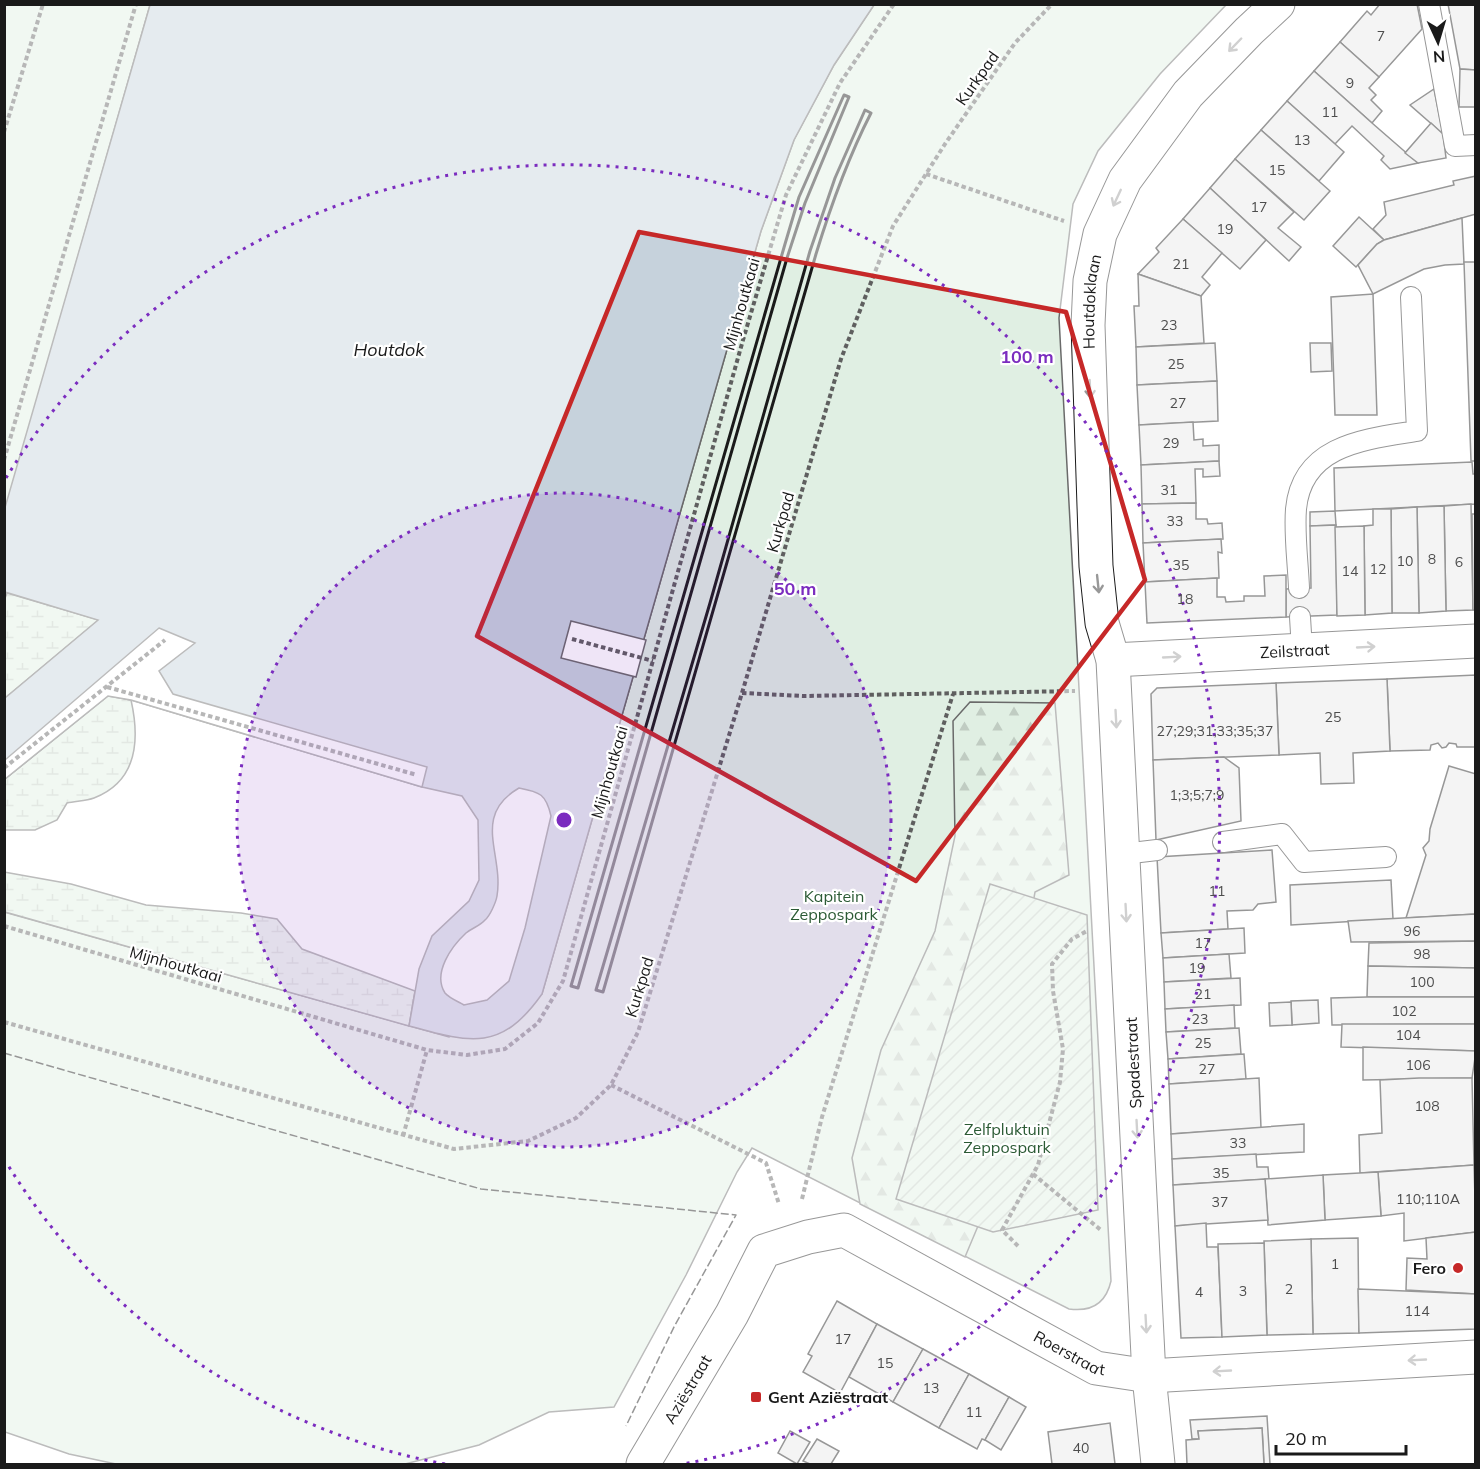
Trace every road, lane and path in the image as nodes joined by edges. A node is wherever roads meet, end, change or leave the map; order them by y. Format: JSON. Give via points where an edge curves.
{"nodes":[{"id":1,"x":43,"y":4,"type":"edge"},
{"id":2,"x":136,"y":4,"type":"edge"},
{"id":3,"x":894,"y":4,"type":"edge"},
{"id":4,"x":1052,"y":4,"type":"edge"},
{"id":5,"x":1278,"y":4,"type":"edge"},
{"id":6,"x":1429,"y":4,"type":"edge"},
{"id":7,"x":4,"y":132,"type":"edge"},
{"id":8,"x":1476,"y":145,"type":"edge"},
{"id":9,"x":926,"y":174,"type":"junction"},
{"id":10,"x":1100,"y":234,"type":"junction"},
{"id":11,"x":1411,"y":297,"type":"dead end"},
{"id":12,"x":4,"y":460,"type":"edge"},
{"id":13,"x":1299,"y":588,"type":"dead end"},
{"id":14,"x":1300,"y":617,"type":"dead end"},
{"id":15,"x":572,"y":639,"type":"dead end"},
{"id":16,"x":165,"y":640,"type":"dead end"},
{"id":17,"x":1476,"y":641,"type":"edge"},
{"id":18,"x":1302,"y":650,"type":"junction"},
{"id":19,"x":653,"y":661,"type":"junction"},
{"id":20,"x":1114,"y":675,"type":"junction"},
{"id":21,"x":107,"y":687,"type":"junction"},
{"id":22,"x":742,"y":693,"type":"junction"},
{"id":23,"x":953,"y":694,"type":"junction"},
{"id":24,"x":4,"y":768,"type":"edge"},
{"id":25,"x":417,"y":775,"type":"dead end"},
{"id":26,"x":1224,"y":842,"type":"dead end"},
{"id":27,"x":1157,"y":850,"type":"dead end"},
{"id":28,"x":1123,"y":854,"type":"junction"},
{"id":29,"x":1386,"y":857,"type":"dead end"},
{"id":30,"x":4,"y":926,"type":"edge"},
{"id":31,"x":1088,"y":931,"type":"dead end"},
{"id":32,"x":4,"y":1022,"type":"edge"},
{"id":33,"x":427,"y":1050,"type":"junction"},
{"id":34,"x":611,"y":1085,"type":"junction"},
{"id":35,"x":403,"y":1136,"type":"junction"},
{"id":36,"x":1033,"y":1174,"type":"junction"},
{"id":37,"x":1142,"y":1234,"type":"junction"},
{"id":38,"x":791,"y":1242,"type":"junction"},
{"id":39,"x":1018,"y":1246,"type":"dead end"},
{"id":40,"x":732,"y":1314,"type":"joint"},
{"id":41,"x":1476,"y":1357,"type":"edge"},
{"id":42,"x":1149,"y":1376,"type":"junction"},
{"id":43,"x":643,"y":1464,"type":"edge"},
{"id":44,"x":1158,"y":1464,"type":"edge"}],
"edges":[{"from":1,"to":7,"type":"path"},
{"from":2,"to":12,"type":"path"},
{"from":3,"to":19,"type":"path","name":"Mijnhoutkaai","via":[[840,83],[786,195]]},
{"from":4,"to":9,"type":"path","name":"Kurkpad","via":[[1015,43]]},
{"from":5,"to":10,"type":"street","name":"Houtdoklaan","one_way":true,"via":[[1188,94],[1125,180]]},
{"from":6,"to":8,"type":"lane","via":[[1455,146]]},
{"from":9,"to":10,"type":"path"},
{"from":9,"to":22,"type":"path","name":"Kurkpad","via":[[893,226],[841,359]]},
{"from":10,"to":20,"type":"street","name":"Houtdoklaan","one_way":true,"via":[[1090,281],[1088,325],[1096,566],[1102,623]]},
{"from":11,"to":13,"type":"lane","via":[[1418,431],[1360,441],[1326,455],[1305,477],[1296,507]]},
{"from":14,"to":18,"type":"lane"},
{"from":15,"to":19,"type":"path"},
{"from":16,"to":21,"type":"path"},
{"from":18,"to":17,"type":"street","name":"Zeilstraat","one_way":true},
{"from":20,"to":18,"type":"street","name":"Zeilstraat","one_way":true},
{"from":19,"to":33,"type":"path","name":"Mijnhoutkaai","via":[[563,981],[538,1023],[505,1049],[467,1055]]},
{"from":20,"to":23,"type":"path"},
{"from":20,"to":28,"type":"street","name":"Spadestraat","one_way":true},
{"from":21,"to":24,"type":"path"},
{"from":21,"to":25,"type":"path"},
{"from":22,"to":23,"type":"path"},
{"from":22,"to":34,"type":"path","name":"Kurkpad","via":[[638,1032]]},
{"from":23,"to":38,"type":"path","via":[[822,1117]]},
{"from":26,"to":29,"type":"lane","via":[[1282,834],[1304,862]]},
{"from":27,"to":28,"type":"lane"},
{"from":28,"to":37,"type":"street","name":"Spadestraat","one_way":true},
{"from":30,"to":33,"type":"path","name":"Mijnhoutkaai"},
{"from":31,"to":36,"type":"path","via":[[1072,939],[1052,964],[1063,1049],[1060,1082]]},
{"from":32,"to":35,"type":"path","name":"Kurkpad"},
{"from":33,"to":35,"type":"path"},
{"from":34,"to":35,"type":"path","name":"Kurkpad","via":[[576,1119],[528,1141],[454,1149]]},
{"from":34,"to":38,"type":"path","via":[[766,1163]]},
{"from":36,"to":37,"type":"path","via":[[1108,1236]]},
{"from":36,"to":39,"type":"path","via":[[1002,1230]]},
{"from":37,"to":42,"type":"street","name":"Spadestraat","one_way":true},
{"from":38,"to":40,"type":"street","name":"Roerstraat","via":[[764,1251]]},
{"from":38,"to":42,"type":"street","name":"Roerstraat","via":[[844,1230],[1096,1368]]},
{"from":40,"to":43,"type":"street","name":"Aziëstraat"},
{"from":41,"to":42,"type":"street","name":"Roerstraat","one_way":true},
{"from":42,"to":44,"type":"street","name":"Spadestraat"}]}
